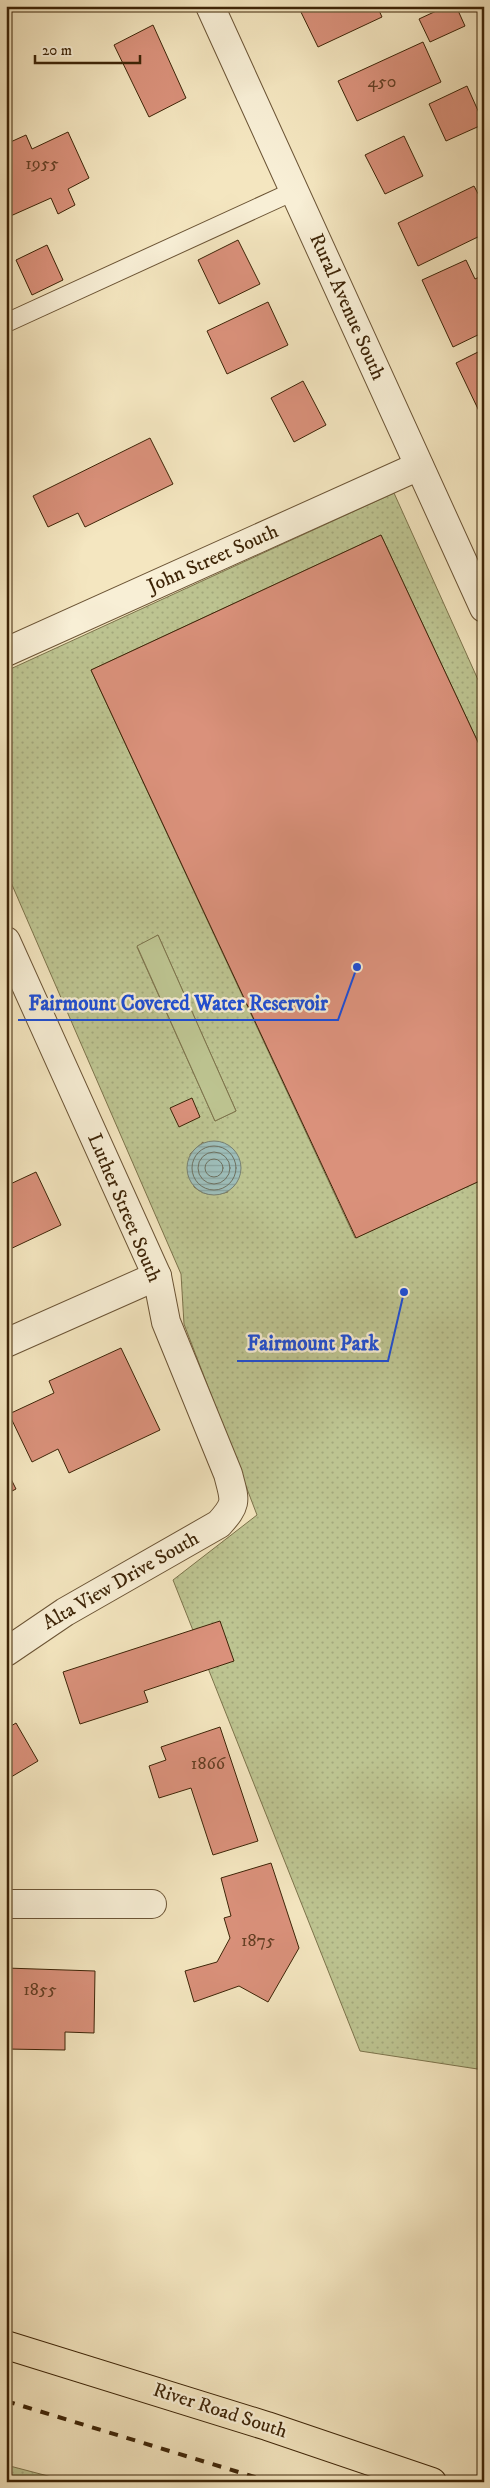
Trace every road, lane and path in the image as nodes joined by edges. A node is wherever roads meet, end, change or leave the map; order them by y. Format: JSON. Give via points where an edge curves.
{"nodes":[{"id":1,"x":210,"y":6,"type":"edge"},
{"id":2,"x":294,"y":191,"type":"junction"},
{"id":3,"x":6,"y":323,"type":"edge"},
{"id":4,"x":419,"y":466,"type":"junction"},
{"id":5,"x":484,"y":608,"type":"edge"},
{"id":6,"x":6,"y":652,"type":"edge"},
{"id":7,"x":6,"y":941,"type":"edge"},
{"id":8,"x":157,"y":1276,"type":"junction"},
{"id":9,"x":6,"y":1343,"type":"edge"},
{"id":10,"x":233,"y":1508,"type":"joint"},
{"id":11,"x":6,"y":1652,"type":"edge"},
{"id":12,"x":6,"y":1904,"type":"edge"},
{"id":13,"x":152,"y":1904,"type":"dead end"},
{"id":14,"x":6,"y":2345,"type":"edge"},
{"id":15,"x":432,"y":2482,"type":"edge"}],
"edges":[{"from":1,"to":2,"type":"street","name":"Rural Avenue South"},
{"from":2,"to":3,"type":"lane"},
{"from":2,"to":4,"type":"street","name":"Rural Avenue South"},
{"from":4,"to":5,"type":"street","name":"Rural Avenue South"},
{"from":4,"to":6,"type":"street","name":"John Street South"},
{"from":7,"to":8,"type":"street","name":"Luther Street South"},
{"from":8,"to":9,"type":"street"},
{"from":8,"to":10,"type":"street","name":"Luther Street South","via":[[166,1322],[228,1474],[234,1495]]},
{"from":10,"to":11,"type":"street","name":"Alta View Drive South","via":[[219,1524],[65,1612]]},
{"from":12,"to":13,"type":"street"},
{"from":14,"to":15,"type":"main road","name":"River Road South","via":[[267,2426]]}]}
